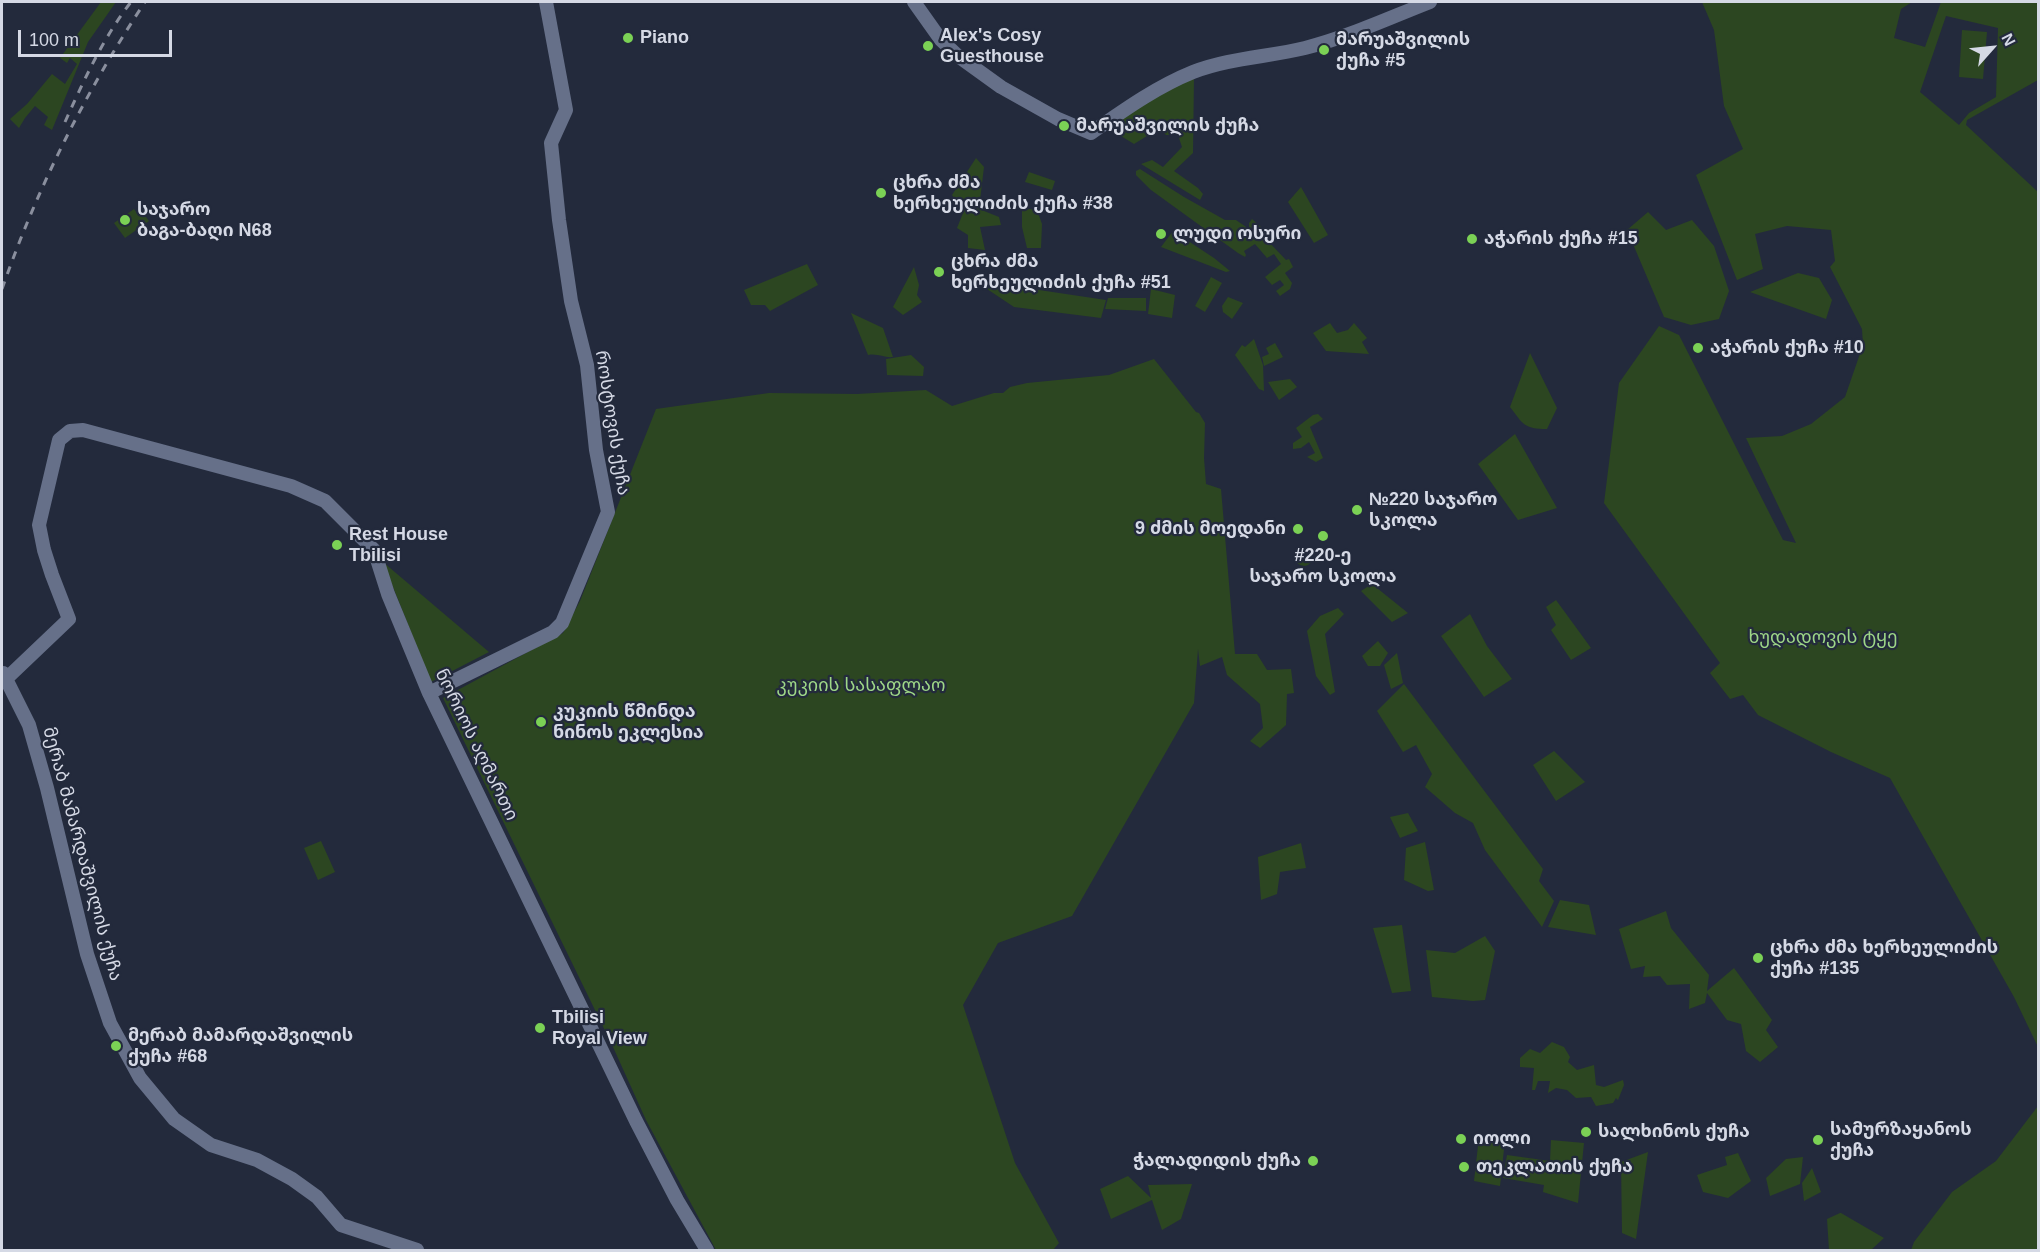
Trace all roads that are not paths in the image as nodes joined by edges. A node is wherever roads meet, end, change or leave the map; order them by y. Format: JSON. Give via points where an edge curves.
{"nodes":[{"id":1,"x":546,"y":2,"type":"edge"},
{"id":2,"x":914,"y":2,"type":"edge"},
{"id":3,"x":1430,"y":2,"type":"edge"},
{"id":4,"x":4,"y":675,"type":"edge"},
{"id":5,"x":429,"y":693,"type":"junction"},
{"id":6,"x":417,"y":1251,"type":"edge"},
{"id":7,"x":707,"y":1251,"type":"edge"}],
"edges":[{"from":1,"to":5,"type":"street","name":"როსტოვის ქუჩა","via":[[566,110],[551,143],[559,220],[571,302],[587,365],[596,450],[608,512],[562,623],[553,632]]},
{"from":2,"to":3,"type":"street","via":[[941,40],[958,56],[1001,87],[1091,133],[1141,98],[1194,72],[1305,48]]},
{"from":4,"to":5,"type":"street","name":"ნორიოს აღმართი","via":[[69,619],[46,558],[39,525],[59,440],[70,431],[83,430],[291,486],[325,501],[374,550]]},
{"from":4,"to":6,"type":"street","name":"მერაბ მამარდაშვილის ქუჩა","via":[[29,725],[87,954],[110,1023],[140,1078],[174,1119],[211,1145],[256,1160],[292,1179],[317,1197],[341,1225]]},
{"from":5,"to":7,"type":"street","name":"ნორიოს აღმართი","via":[[636,1121]]}]}
